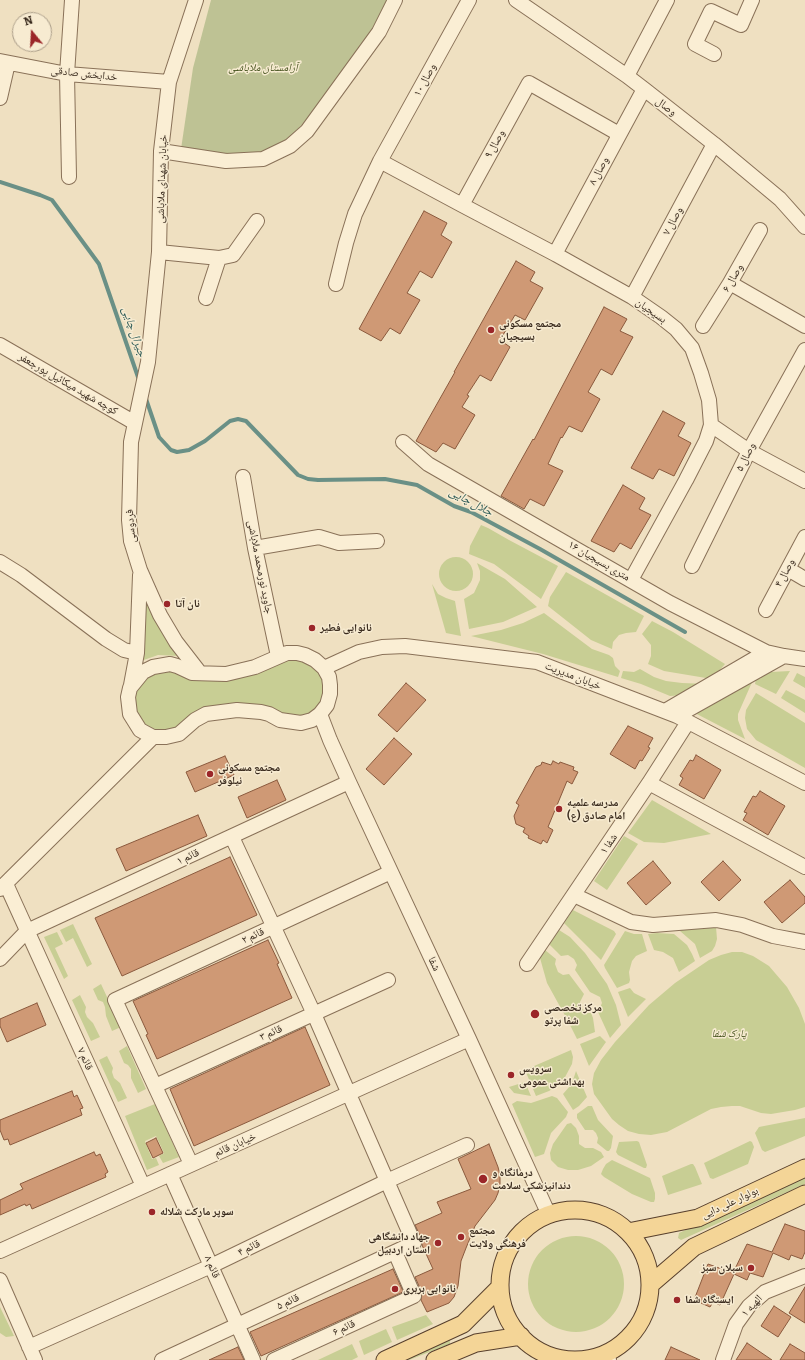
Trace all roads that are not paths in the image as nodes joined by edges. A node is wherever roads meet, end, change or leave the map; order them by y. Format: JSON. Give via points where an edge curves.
{"nodes":[{"id":1,"x":72,"y":0,"type":"edge"},
{"id":2,"x":196,"y":0,"type":"edge"},
{"id":3,"x":395,"y":0,"type":"edge"},
{"id":4,"x":469,"y":0,"type":"edge"},
{"id":5,"x":516,"y":0,"type":"edge"},
{"id":6,"x":667,"y":0,"type":"edge"},
{"id":7,"x":752,"y":0,"type":"edge"},
{"id":8,"x":714,"y":54,"type":"dead end"},
{"id":9,"x":4,"y":62,"type":"edge"},
{"id":10,"x":67,"y":74,"type":"junction"},
{"id":11,"x":626,"y":76,"type":"junction"},
{"id":12,"x":169,"y":82,"type":"junction"},
{"id":13,"x":644,"y":89,"type":"junction"},
{"id":14,"x":0,"y":98,"type":"edge"},
{"id":15,"x":619,"y":134,"type":"junction"},
{"id":16,"x":714,"y":144,"type":"junction"},
{"id":17,"x":161,"y":151,"type":"junction"},
{"id":18,"x":380,"y":161,"type":"junction"},
{"id":19,"x":69,"y":177,"type":"dead end"},
{"id":20,"x":462,"y":205,"type":"junction"},
{"id":21,"x":257,"y":221,"type":"dead end"},
{"id":22,"x":805,"y":227,"type":"edge"},
{"id":23,"x":760,"y":230,"type":"dead end"},
{"id":24,"x":159,"y":252,"type":"junction"},
{"id":25,"x":555,"y":254,"type":"junction"},
{"id":26,"x":219,"y":258,"type":"junction"},
{"id":27,"x":730,"y":283,"type":"junction"},
{"id":28,"x":336,"y":284,"type":"dead end"},
{"id":29,"x":632,"y":297,"type":"junction"},
{"id":30,"x":206,"y":298,"type":"dead end"},
{"id":31,"x":703,"y":326,"type":"dead end"},
{"id":32,"x":805,"y":326,"type":"edge"},
{"id":33,"x":0,"y":345,"type":"edge"},
{"id":34,"x":805,"y":350,"type":"edge"},
{"id":35,"x":148,"y":362,"type":"joint"},
{"id":36,"x":135,"y":423,"type":"junction"},
{"id":37,"x":711,"y":425,"type":"junction"},
{"id":38,"x":403,"y":442,"type":"dead end"},
{"id":39,"x":749,"y":451,"type":"junction"},
{"id":40,"x":243,"y":477,"type":"dead end"},
{"id":41,"x":805,"y":481,"type":"edge"},
{"id":42,"x":805,"y":537,"type":"edge"},
{"id":43,"x":377,"y":541,"type":"dead end"},
{"id":44,"x":255,"y":548,"type":"junction"},
{"id":45,"x":0,"y":562,"type":"edge"},
{"id":46,"x":692,"y":566,"type":"dead end"},
{"id":47,"x":788,"y":569,"type":"junction"},
{"id":48,"x":140,"y":570,"type":"junction"},
{"id":49,"x":805,"y":579,"type":"edge"},
{"id":50,"x":630,"y":580,"type":"junction"},
{"id":51,"x":766,"y":610,"type":"dead end"},
{"id":52,"x":137,"y":652,"type":"junction"},
{"id":53,"x":766,"y":652,"type":"junction"},
{"id":54,"x":278,"y":656,"type":"junction"},
{"id":55,"x":784,"y":656,"type":"junction"},
{"id":56,"x":805,"y":658,"type":"edge"},
{"id":57,"x":324,"y":668,"type":"junction"},
{"id":58,"x":200,"y":673,"type":"junction"},
{"id":59,"x":130,"y":688,"type":"junction"},
{"id":60,"x":320,"y":714,"type":"junction"},
{"id":61,"x":676,"y":716,"type":"junction"},
{"id":62,"x":153,"y":737,"type":"junction"},
{"id":63,"x":349,"y":782,"type":"junction"},
{"id":64,"x":649,"y":783,"type":"junction"},
{"id":65,"x":805,"y":783,"type":"edge"},
{"id":66,"x":232,"y":837,"type":"junction"},
{"id":67,"x":805,"y":867,"type":"edge"},
{"id":68,"x":391,"y":872,"type":"junction"},
{"id":69,"x":3,"y":887,"type":"edge"},
{"id":70,"x":574,"y":895,"type":"junction"},
{"id":71,"x":273,"y":926,"type":"junction"},
{"id":72,"x":27,"y":931,"type":"junction"},
{"id":73,"x":805,"y":942,"type":"edge"},
{"id":74,"x":0,"y":959,"type":"edge"},
{"id":75,"x":527,"y":964,"type":"dead end"},
{"id":76,"x":388,"y":980,"type":"dead end"},
{"id":77,"x":314,"y":1014,"type":"junction"},
{"id":78,"x":469,"y":1039,"type":"junction"},
{"id":79,"x":155,"y":1086,"type":"junction"},
{"id":80,"x":348,"y":1094,"type":"junction"},
{"id":81,"x":467,"y":1145,"type":"dead end"},
{"id":82,"x":191,"y":1164,"type":"junction"},
{"id":83,"x":805,"y":1168,"type":"edge"},
{"id":84,"x":170,"y":1174,"type":"junction"},
{"id":85,"x":387,"y":1181,"type":"junction"},
{"id":86,"x":143,"y":1186,"type":"junction"},
{"id":87,"x":805,"y":1194,"type":"edge"},
{"id":88,"x":549,"y":1215,"type":"junction"},
{"id":89,"x":628,"y":1232,"type":"junction"},
{"id":90,"x":0,"y":1251,"type":"edge"},
{"id":91,"x":395,"y":1252,"type":"junction"},
{"id":92,"x":211,"y":1266,"type":"junction"},
{"id":93,"x":805,"y":1276,"type":"edge"},
{"id":94,"x":0,"y":1280,"type":"edge"},
{"id":95,"x":650,"y":1284,"type":"junction"},
{"id":96,"x":500,"y":1287,"type":"junction"},
{"id":97,"x":238,"y":1325,"type":"junction"},
{"id":98,"x":521,"y":1336,"type":"junction"},
{"id":99,"x":32,"y":1354,"type":"edge"},
{"id":100,"x":607,"y":1357,"type":"edge"},
{"id":101,"x":162,"y":1360,"type":"edge"},
{"id":102,"x":253,"y":1360,"type":"edge"},
{"id":103,"x":274,"y":1360,"type":"edge"},
{"id":104,"x":386,"y":1360,"type":"edge"},
{"id":105,"x":434,"y":1360,"type":"edge"},
{"id":106,"x":722,"y":1360,"type":"edge"}],
"edges":[{"from":1,"to":10,"type":"street"},
{"from":2,"to":12,"type":"street","name":"خیابان شهدای ملاباشی"},
{"from":3,"to":17,"type":"street","via":[[379,32],[307,131],[290,146],[263,159],[226,162]]},
{"from":4,"to":18,"type":"street","name":"وصال ۱۰"},
{"from":5,"to":11,"type":"street","name":"وصال"},
{"from":6,"to":11,"type":"street"},
{"from":7,"to":8,"type":"street","via":[[741,25],[711,11],[695,44]]},
{"from":9,"to":10,"type":"street","name":"خدابخش صادقی"},
{"from":9,"to":14,"type":"street"},
{"from":10,"to":12,"type":"street","name":"خدابخش صادقی"},
{"from":10,"to":19,"type":"street"},
{"from":11,"to":13,"type":"street","name":"وصال"},
{"from":12,"to":17,"type":"street","name":"خیابان شهدای ملاباشی"},
{"from":13,"to":15,"type":"street","name":"وصال ۸"},
{"from":13,"to":16,"type":"street","name":"وصال"},
{"from":15,"to":20,"type":"street","name":"وصال ۹","via":[[529,83]]},
{"from":15,"to":25,"type":"street","name":"وصال ۸"},
{"from":16,"to":22,"type":"street","name":"وصال","via":[[780,199]]},
{"from":16,"to":29,"type":"street","name":"وصال ۷"},
{"from":17,"to":24,"type":"street","name":"خیابان شهدای ملاباشی"},
{"from":18,"to":20,"type":"street","name":"بسیجیان"},
{"from":18,"to":28,"type":"street","name":"وصال ۱۰","via":[[355,214]]},
{"from":20,"to":25,"type":"street","name":"بسیجیان"},
{"from":21,"to":26,"type":"street","via":[[233,255]]},
{"from":23,"to":27,"type":"street","name":"وصال ۶"},
{"from":24,"to":26,"type":"street"},
{"from":24,"to":35,"type":"street","name":"خیابان شهدای ملاباشی"},
{"from":25,"to":29,"type":"street","name":"بسیجیان"},
{"from":26,"to":30,"type":"street"},
{"from":27,"to":31,"type":"street","name":"وصال ۶"},
{"from":27,"to":32,"type":"street"},
{"from":29,"to":37,"type":"street","name":"بسیجیان","via":[[676,329],[692,348],[709,400]]},
{"from":33,"to":36,"type":"street","name":"کوچه شهید میکائیل پورجعفر"},
{"from":34,"to":39,"type":"street","name":"وصال ۵"},
{"from":35,"to":36,"type":"street","name":"فردوسی"},
{"from":36,"to":48,"type":"street","name":"فردوسی","via":[[131,442],[129,520],[131,541]]},
{"from":37,"to":39,"type":"street"},
{"from":37,"to":50,"type":"street","name":"بسیجیان","via":[[706,441],[686,480]]},
{"from":38,"to":50,"type":"street","name":"۱۶ متری بسیجیان","via":[[428,464]]},
{"from":39,"to":41,"type":"street"},
{"from":39,"to":46,"type":"street","name":"وصال ۵"},
{"from":40,"to":44,"type":"street","name":"جاوید نورمحمد ملاباشی"},
{"from":42,"to":47,"type":"street","name":"وصال ۴"},
{"from":43,"to":44,"type":"street","via":[[339,543],[319,537]]},
{"from":44,"to":54,"type":"street","name":"جاوید نورمحمد ملاباشی"},
{"from":45,"to":52,"type":"street","via":[[106,639],[124,650]]},
{"from":47,"to":49,"type":"street"},
{"from":47,"to":51,"type":"street","name":"وصال ۴"},
{"from":48,"to":52,"type":"street"},
{"from":48,"to":58,"type":"street","name":"فردوسی","via":[[160,615],[176,642]]},
{"from":50,"to":53,"type":"street","name":"۱۶ متری بسیجیان"},
{"from":52,"to":59,"type":"street"},
{"from":53,"to":55,"type":"street","name":"۱۶ متری بسیجیان"},
{"from":53,"to":61,"type":"street"},
{"from":54,"to":57,"type":"street","via":[[287,653],[305,655]]},
{"from":54,"to":58,"type":"street","via":[[255,667],[226,674]]},
{"from":55,"to":56,"type":"street","name":"۱۶ متری بسیجیان"},
{"from":55,"to":61,"type":"street"},
{"from":57,"to":60,"type":"street","via":[[329,676],[330,689],[327,705]]},
{"from":57,"to":61,"type":"street","name":"خیابان مدیریت","via":[[359,652],[405,646],[537,662]]},
{"from":58,"to":59,"type":"street","via":[[192,673],[170,664],[158,666],[143,672]]},
{"from":59,"to":62,"type":"street","via":[[130,714],[140,730]]},
{"from":60,"to":62,"type":"street","via":[[301,723],[280,720],[260,712],[237,710],[206,714],[179,734]]},
{"from":60,"to":63,"type":"street","name":"شفا"},
{"from":61,"to":64,"type":"street","name":"شفا ۱"},
{"from":61,"to":65,"type":"street","name":"خیابان مدیریت"},
{"from":62,"to":69,"type":"street"},
{"from":63,"to":66,"type":"street","name":"قائم ۱"},
{"from":63,"to":68,"type":"street","name":"شفا"},
{"from":64,"to":67,"type":"street"},
{"from":64,"to":70,"type":"street","name":"شفا ۱"},
{"from":66,"to":71,"type":"street"},
{"from":66,"to":72,"type":"street","name":"قائم ۱"},
{"from":68,"to":71,"type":"street","name":"قائم ۲"},
{"from":68,"to":78,"type":"street","name":"شفا"},
{"from":69,"to":72,"type":"street","name":"قائم ۷"},
{"from":70,"to":73,"type":"street","via":[[631,922],[653,925],[716,920],[742,924],[773,936]]},
{"from":70,"to":75,"type":"street","name":"شفا ۱"},
{"from":71,"to":77,"type":"street"},
{"from":71,"to":79,"type":"street","name":"قائم ۲","via":[[115,1000]]},
{"from":72,"to":74,"type":"street"},
{"from":72,"to":86,"type":"street","name":"قائم ۷"},
{"from":76,"to":77,"type":"street","name":"قائم ۳"},
{"from":77,"to":79,"type":"street","name":"قائم ۳"},
{"from":77,"to":80,"type":"street"},
{"from":78,"to":80,"type":"street","name":"خیابان قائم"},
{"from":78,"to":88,"type":"street","name":"شفا"},
{"from":79,"to":82,"type":"street"},
{"from":80,"to":82,"type":"street","name":"خیابان قائم"},
{"from":80,"to":85,"type":"street"},
{"from":81,"to":85,"type":"street","name":"قائم ۴"},
{"from":82,"to":84,"type":"street","name":"خیابان قائم"},
{"from":83,"to":89,"type":"main road","name":"بولوار علی دایی","via":[[698,1218]]},
{"from":84,"to":86,"type":"street","name":"خیابان قائم"},
{"from":84,"to":92,"type":"street","name":"قائم ۸"},
{"from":85,"to":91,"type":"street","name":"قائم ۵","via":[[414,1243]]},
{"from":85,"to":92,"type":"street","name":"قائم ۴"},
{"from":86,"to":90,"type":"street","name":"خیابان قائم"},
{"from":87,"to":95,"type":"main road","via":[[694,1246]]},
{"from":88,"to":89,"type":"main road","via":[[570,1210],[591,1212],[611,1219]]},
{"from":88,"to":96,"type":"main road","via":[[529,1227],[513,1243],[506,1257]]},
{"from":89,"to":95,"type":"main road","via":[[640,1247],[648,1265]]},
{"from":91,"to":97,"type":"street","name":"قائم ۵"},
{"from":91,"to":103,"type":"street","name":"قائم ۶","via":[[414,1296]]},
{"from":92,"to":97,"type":"street","name":"قائم ۸"},
{"from":92,"to":99,"type":"street","name":"قائم ۴"},
{"from":93,"to":106,"type":"street","name":"الهیه ۱","via":[[765,1292],[749,1306],[736,1324]]},
{"from":94,"to":99,"type":"street"},
{"from":95,"to":100,"type":"main road","via":[[649,1301],[643,1318],[634,1333]]},
{"from":96,"to":98,"type":"main road","via":[[503,1305],[510,1322]]},
{"from":96,"to":104,"type":"main road","via":[[463,1324]]},
{"from":97,"to":101,"type":"street","name":"قائم ۵"},
{"from":97,"to":102,"type":"street","name":"قائم ۸"},
{"from":98,"to":100,"type":"main road","via":[[539,1351],[560,1359],[584,1360]]},
{"from":98,"to":105,"type":"main road","via":[[476,1343]]}]}
